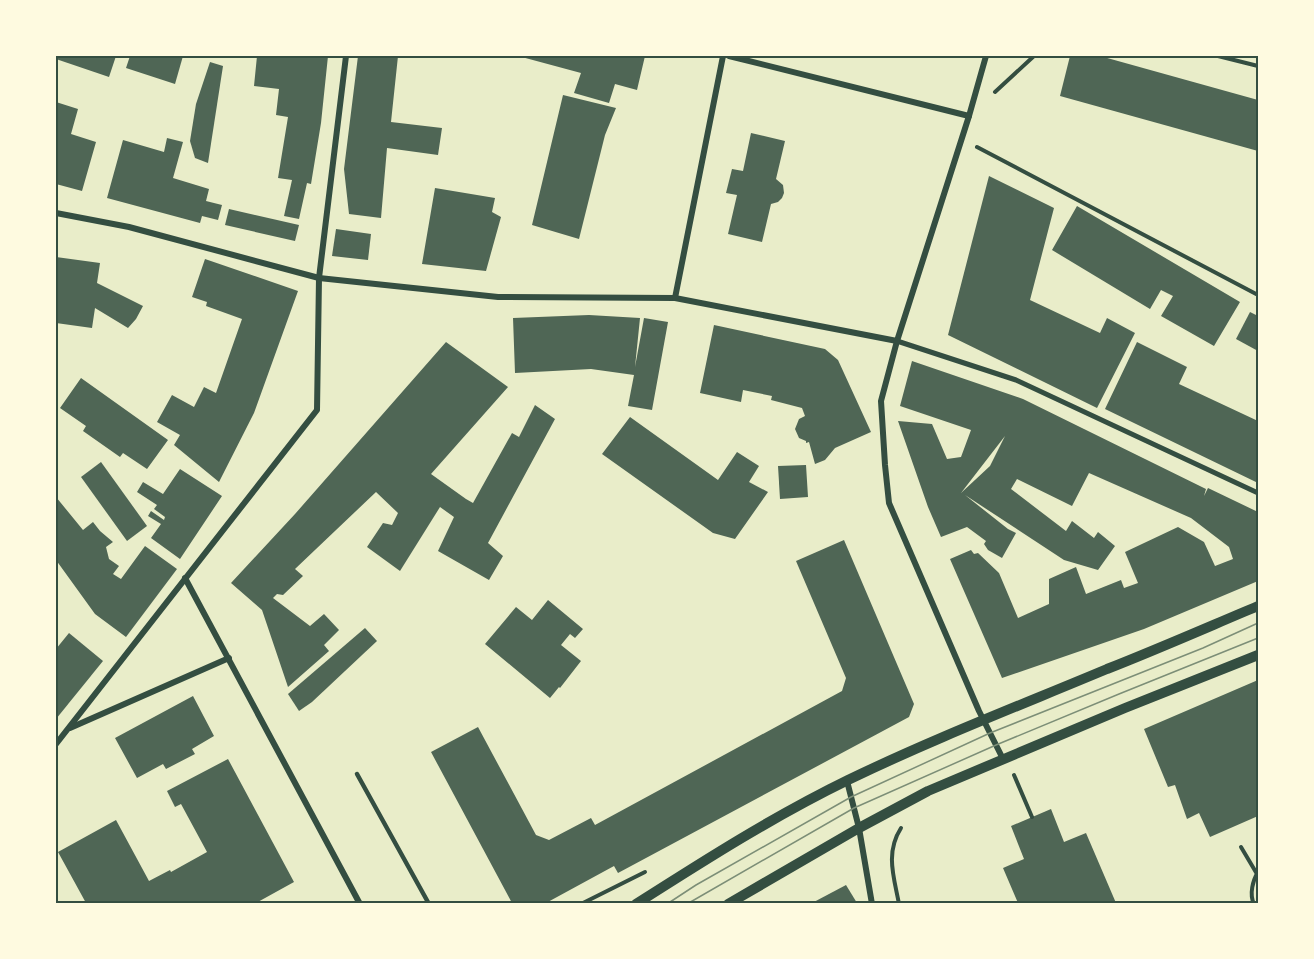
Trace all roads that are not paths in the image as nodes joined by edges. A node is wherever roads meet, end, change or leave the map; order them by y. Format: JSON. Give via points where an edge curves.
{"nodes":[{"id":1,"x":346,"y":56,"type":"edge"},
{"id":2,"x":723,"y":56,"type":"edge"},
{"id":3,"x":729,"y":56,"type":"edge"},
{"id":4,"x":986,"y":56,"type":"edge"},
{"id":5,"x":969,"y":116,"type":"junction"},
{"id":6,"x":56,"y":213,"type":"edge"},
{"id":7,"x":319,"y":278,"type":"junction"},
{"id":8,"x":675,"y":298,"type":"junction"},
{"id":9,"x":897,"y":341,"type":"junction"},
{"id":10,"x":1258,"y":493,"type":"edge"},
{"id":11,"x":185,"y":578,"type":"junction"},
{"id":12,"x":1258,"y":609,"type":"edge"},
{"id":13,"x":1258,"y":656,"type":"edge"},
{"id":14,"x":229,"y":658,"type":"junction"},
{"id":15,"x":983,"y":720,"type":"junction"},
{"id":16,"x":67,"y":729,"type":"junction"},
{"id":17,"x":56,"y":744,"type":"edge"},
{"id":18,"x":1003,"y":759,"type":"junction"},
{"id":19,"x":357,"y":774,"type":"dead end"},
{"id":20,"x":847,"y":781,"type":"junction"},
{"id":21,"x":859,"y":828,"type":"junction"},
{"id":22,"x":360,"y":903,"type":"edge"},
{"id":23,"x":429,"y":903,"type":"edge"},
{"id":24,"x":636,"y":903,"type":"edge"},
{"id":25,"x":728,"y":903,"type":"edge"},
{"id":26,"x":872,"y":903,"type":"edge"}],
"edges":[{"from":1,"to":7,"type":"street"},
{"from":2,"to":8,"type":"street"},
{"from":3,"to":5,"type":"street"},
{"from":4,"to":5,"type":"street"},
{"from":5,"to":9,"type":"street"},
{"from":6,"to":7,"type":"street"},
{"from":7,"to":8,"type":"street","via":[[498,297]]},
{"from":7,"to":11,"type":"street","via":[[317,410]]},
{"from":8,"to":9,"type":"street"},
{"from":9,"to":10,"type":"street","via":[[1016,380]]},
{"from":9,"to":15,"type":"street","via":[[881,401],[889,503]]},
{"from":11,"to":14,"type":"street"},
{"from":11,"to":16,"type":"street"},
{"from":12,"to":15,"type":"street"},
{"from":13,"to":18,"type":"street"},
{"from":14,"to":16,"type":"street"},
{"from":14,"to":22,"type":"street"},
{"from":15,"to":18,"type":"street"},
{"from":15,"to":20,"type":"street"},
{"from":16,"to":17,"type":"street"},
{"from":18,"to":21,"type":"street","via":[[928,791]]},
{"from":19,"to":23,"type":"lane"},
{"from":20,"to":21,"type":"street"},
{"from":20,"to":24,"type":"street","via":[[781,815]]},
{"from":21,"to":25,"type":"street"},
{"from":21,"to":26,"type":"street"}]}
